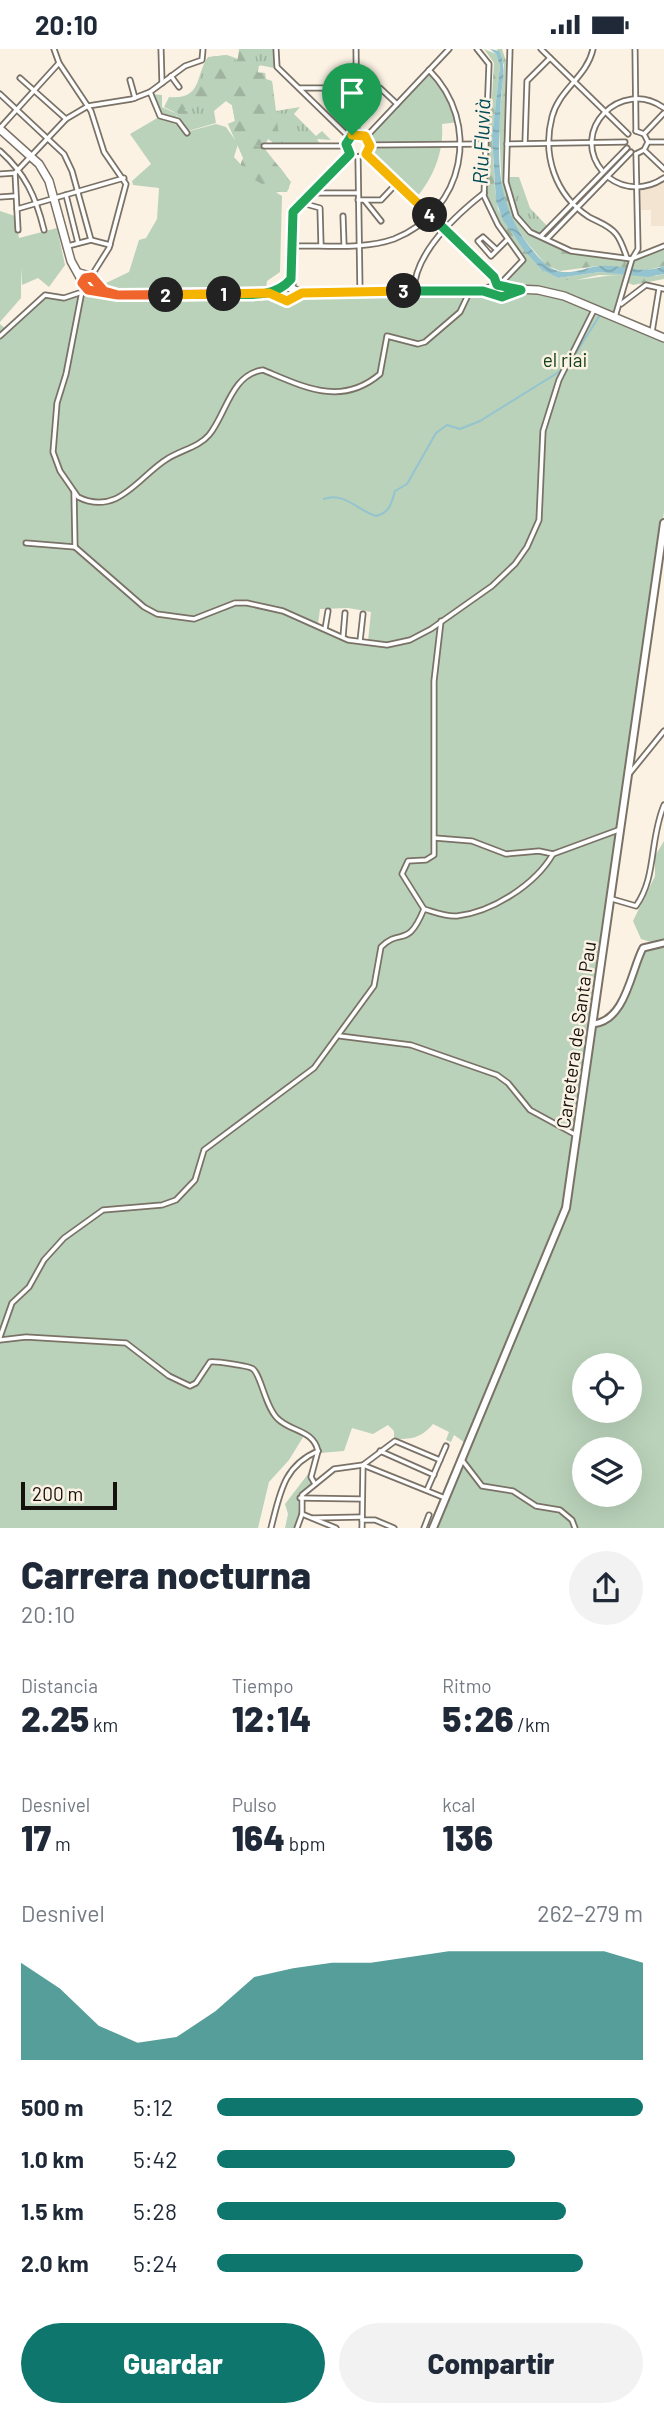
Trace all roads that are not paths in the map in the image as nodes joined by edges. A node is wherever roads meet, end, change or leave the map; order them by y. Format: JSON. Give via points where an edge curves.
{"nodes":[{"id":1,"x":54,"y":49,"type":"edge"},
{"id":2,"x":161,"y":49,"type":"edge"},
{"id":3,"x":203,"y":49,"type":"edge"},
{"id":4,"x":276,"y":49,"type":"edge"},
{"id":5,"x":356,"y":49,"type":"edge"},
{"id":6,"x":449,"y":49,"type":"edge"},
{"id":7,"x":477,"y":49,"type":"edge"},
{"id":8,"x":510,"y":49,"type":"edge"},
{"id":9,"x":541,"y":49,"type":"edge"},
{"id":10,"x":593,"y":49,"type":"edge"},
{"id":11,"x":635,"y":49,"type":"edge"},
{"id":12,"x":550,"y":58,"type":"junction"},
{"id":13,"x":59,"y":63,"type":"junction"},
{"id":14,"x":429,"y":70,"type":"junction"},
{"id":15,"x":171,"y":76,"type":"junction"},
{"id":16,"x":20,"y":78,"type":"dead end"},
{"id":17,"x":130,"y":80,"type":"dead end"},
{"id":18,"x":574,"y":81,"type":"junction"},
{"id":19,"x":162,"y":83,"type":"junction"},
{"id":20,"x":179,"y":87,"type":"dead end"},
{"id":21,"x":298,"y":88,"type":"junction"},
{"id":22,"x":357,"y":88,"type":"junction"},
{"id":23,"x":34,"y":90,"type":"junction"},
{"id":24,"x":150,"y":92,"type":"junction"},
{"id":25,"x":0,"y":94,"type":"edge"},
{"id":26,"x":135,"y":98,"type":"junction"},
{"id":27,"x":636,"y":98,"type":"junction"},
{"id":28,"x":397,"y":104,"type":"junction"},
{"id":29,"x":88,"y":106,"type":"junction"},
{"id":30,"x":664,"y":107,"type":"edge"},
{"id":31,"x":17,"y":109,"type":"junction"},
{"id":32,"x":604,"y":111,"type":"junction"},
{"id":33,"x":664,"y":113,"type":"edge"},
{"id":34,"x":66,"y":119,"type":"junction"},
{"id":35,"x":0,"y":128,"type":"edge"},
{"id":36,"x":636,"y":131,"type":"junction"},
{"id":37,"x":187,"y":133,"type":"dead end"},
{"id":38,"x":357,"y":134,"type":"junction"},
{"id":39,"x":628,"y":134,"type":"junction"},
{"id":40,"x":644,"y":134,"type":"junction"},
{"id":41,"x":49,"y":137,"type":"junction"},
{"id":42,"x":349,"y":137,"type":"junction"},
{"id":43,"x":366,"y":137,"type":"junction"},
{"id":44,"x":625,"y":142,"type":"junction"},
{"id":45,"x":648,"y":142,"type":"junction"},
{"id":46,"x":664,"y":142,"type":"edge"},
{"id":47,"x":525,"y":143,"type":"junction"},
{"id":48,"x":548,"y":143,"type":"junction"},
{"id":49,"x":592,"y":143,"type":"junction"},
{"id":50,"x":462,"y":144,"type":"junction"},
{"id":51,"x":485,"y":144,"type":"junction"},
{"id":52,"x":507,"y":144,"type":"junction"},
{"id":53,"x":369,"y":145,"type":"junction"},
{"id":54,"x":264,"y":146,"type":"dead end"},
{"id":55,"x":346,"y":146,"type":"junction"},
{"id":56,"x":626,"y":148,"type":"junction"},
{"id":57,"x":644,"y":150,"type":"junction"},
{"id":58,"x":0,"y":151,"type":"edge"},
{"id":59,"x":633,"y":153,"type":"junction"},
{"id":60,"x":350,"y":154,"type":"junction"},
{"id":61,"x":366,"y":154,"type":"junction"},
{"id":62,"x":30,"y":156,"type":"junction"},
{"id":63,"x":358,"y":157,"type":"junction"},
{"id":64,"x":20,"y":169,"type":"junction"},
{"id":65,"x":664,"y":169,"type":"edge"},
{"id":66,"x":603,"y":172,"type":"junction"},
{"id":67,"x":15,"y":173,"type":"junction"},
{"id":68,"x":0,"y":174,"type":"edge"},
{"id":69,"x":607,"y":176,"type":"junction"},
{"id":70,"x":124,"y":178,"type":"junction"},
{"id":71,"x":664,"y":178,"type":"edge"},
{"id":72,"x":397,"y":183,"type":"junction"},
{"id":73,"x":637,"y":187,"type":"junction"},
{"id":74,"x":77,"y":191,"type":"junction"},
{"id":75,"x":312,"y":193,"type":"junction"},
{"id":76,"x":358,"y":193,"type":"junction"},
{"id":77,"x":484,"y":193,"type":"junction"},
{"id":78,"x":66,"y":195,"type":"junction"},
{"id":79,"x":16,"y":196,"type":"junction"},
{"id":80,"x":0,"y":197,"type":"edge"},
{"id":81,"x":54,"y":198,"type":"junction"},
{"id":82,"x":358,"y":200,"type":"junction"},
{"id":83,"x":365,"y":200,"type":"junction"},
{"id":84,"x":302,"y":202,"type":"junction"},
{"id":85,"x":38,"y":203,"type":"junction"},
{"id":86,"x":573,"y":204,"type":"junction"},
{"id":87,"x":577,"y":208,"type":"junction"},
{"id":88,"x":17,"y":209,"type":"junction"},
{"id":89,"x":429,"y":215,"type":"junction"},
{"id":90,"x":343,"y":216,"type":"dead end"},
{"id":91,"x":381,"y":222,"type":"dead end"},
{"id":92,"x":18,"y":230,"type":"dead end"},
{"id":93,"x":44,"y":230,"type":"dead end"},
{"id":94,"x":446,"y":230,"type":"junction"},
{"id":95,"x":541,"y":236,"type":"junction"},
{"id":96,"x":547,"y":239,"type":"junction"},
{"id":97,"x":91,"y":240,"type":"junction"},
{"id":98,"x":507,"y":240,"type":"junction"},
{"id":99,"x":78,"y":243,"type":"junction"},
{"id":100,"x":110,"y":245,"type":"junction"},
{"id":101,"x":321,"y":245,"type":"junction"},
{"id":102,"x":344,"y":245,"type":"junction"},
{"id":103,"x":359,"y":245,"type":"junction"},
{"id":104,"x":292,"y":246,"type":"junction"},
{"id":105,"x":664,"y":246,"type":"edge"},
{"id":106,"x":66,"y":247,"type":"junction"},
{"id":107,"x":497,"y":250,"type":"junction"},
{"id":108,"x":630,"y":259,"type":"junction"},
{"id":109,"x":293,"y":274,"type":"junction"},
{"id":110,"x":88,"y":285,"type":"junction"},
{"id":111,"x":501,"y":285,"type":"junction"},
{"id":112,"x":662,"y":289,"type":"edge"},
{"id":113,"x":521,"y":290,"type":"junction"},
{"id":114,"x":282,"y":291,"type":"junction"},
{"id":115,"x":414,"y":291,"type":"junction"},
{"id":116,"x":470,"y":291,"type":"junction"},
{"id":117,"x":482,"y":291,"type":"junction"},
{"id":118,"x":295,"y":292,"type":"junction"},
{"id":119,"x":360,"y":292,"type":"junction"},
{"id":120,"x":72,"y":296,"type":"junction"},
{"id":121,"x":501,"y":296,"type":"junction"},
{"id":122,"x":80,"y":300,"type":"junction"},
{"id":123,"x":619,"y":305,"type":"junction"},
{"id":124,"x":594,"y":312,"type":"junction"},
{"id":125,"x":615,"y":317,"type":"junction"},
{"id":126,"x":652,"y":332,"type":"junction"},
{"id":127,"x":0,"y":336,"type":"edge"},
{"id":128,"x":664,"y":338,"type":"edge"},
{"id":129,"x":74,"y":490,"type":"junction"},
{"id":130,"x":664,"y":523,"type":"edge"},
{"id":131,"x":26,"y":543,"type":"dead end"},
{"id":132,"x":75,"y":547,"type":"junction"},
{"id":133,"x":661,"y":568,"type":"edge"},
{"id":134,"x":328,"y":611,"type":"dead end"},
{"id":135,"x":345,"y":613,"type":"dead end"},
{"id":136,"x":363,"y":614,"type":"dead end"},
{"id":137,"x":441,"y":621,"type":"junction"},
{"id":138,"x":326,"y":629,"type":"junction"},
{"id":139,"x":342,"y":637,"type":"junction"},
{"id":140,"x":360,"y":641,"type":"junction"},
{"id":141,"x":664,"y":731,"type":"edge"},
{"id":142,"x":629,"y":774,"type":"junction"},
{"id":143,"x":664,"y":805,"type":"edge"},
{"id":144,"x":621,"y":829,"type":"junction"},
{"id":145,"x":435,"y":838,"type":"junction"},
{"id":146,"x":553,"y":854,"type":"junction"},
{"id":147,"x":612,"y":898,"type":"junction"},
{"id":148,"x":424,"y":909,"type":"junction"},
{"id":149,"x":664,"y":943,"type":"edge"},
{"id":150,"x":593,"y":1024,"type":"junction"},
{"id":151,"x":340,"y":1036,"type":"junction"},
{"id":152,"x":578,"y":1135,"type":"junction"},
{"id":153,"x":0,"y":1339,"type":"edge"},
{"id":154,"x":446,"y":1446,"type":"dead end"},
{"id":155,"x":318,"y":1451,"type":"junction"},
{"id":156,"x":380,"y":1451,"type":"junction"},
{"id":157,"x":460,"y":1459,"type":"junction"},
{"id":158,"x":440,"y":1460,"type":"junction"},
{"id":159,"x":363,"y":1465,"type":"junction"},
{"id":160,"x":434,"y":1475,"type":"junction"},
{"id":161,"x":315,"y":1484,"type":"junction"},
{"id":162,"x":427,"y":1490,"type":"junction"},
{"id":163,"x":300,"y":1498,"type":"junction"},
{"id":164,"x":446,"y":1498,"type":"junction"},
{"id":165,"x":362,"y":1499,"type":"junction"},
{"id":166,"x":302,"y":1514,"type":"junction"},
{"id":167,"x":429,"y":1515,"type":"dead end"},
{"id":168,"x":313,"y":1518,"type":"junction"},
{"id":169,"x":362,"y":1518,"type":"junction"},
{"id":170,"x":271,"y":1528,"type":"edge"},
{"id":171,"x":297,"y":1528,"type":"edge"},
{"id":172,"x":336,"y":1528,"type":"edge"},
{"id":173,"x":362,"y":1528,"type":"edge"},
{"id":174,"x":394,"y":1528,"type":"edge"},
{"id":175,"x":424,"y":1528,"type":"edge"},
{"id":176,"x":433,"y":1528,"type":"edge"},
{"id":177,"x":575,"y":1528,"type":"edge"}],
"edges":[{"from":1,"to":13,"type":"street"},
{"from":2,"to":19,"type":"street"},
{"from":3,"to":15,"type":"street","via":[[201,61]]},
{"from":4,"to":21,"type":"street","via":[[277,67]]},
{"from":5,"to":22,"type":"street"},
{"from":6,"to":14,"type":"street"},
{"from":7,"to":51,"type":"street","via":[[489,64]]},
{"from":8,"to":52,"type":"street"},
{"from":9,"to":12,"type":"street"},
{"from":10,"to":18,"type":"street","via":[[589,63]]},
{"from":11,"to":27,"type":"street"},
{"from":12,"to":18,"type":"street"},
{"from":12,"to":47,"type":"street","via":[[527,82]]},
{"from":13,"to":23,"type":"street"},
{"from":13,"to":29,"type":"street"},
{"from":14,"to":28,"type":"street"},
{"from":14,"to":50,"type":"street","via":[[452,101]]},
{"from":15,"to":19,"type":"street"},
{"from":15,"to":20,"type":"street"},
{"from":16,"to":23,"type":"street"},
{"from":17,"to":26,"type":"street"},
{"from":18,"to":32,"type":"street"},
{"from":18,"to":48,"type":"street","via":[[553,113]]},
{"from":19,"to":24,"type":"street"},
{"from":21,"to":22,"type":"street"},
{"from":21,"to":42,"type":"street"},
{"from":22,"to":28,"type":"street","via":[[380,88]]},
{"from":22,"to":38,"type":"street"},
{"from":23,"to":31,"type":"street"},
{"from":23,"to":34,"type":"street"},
{"from":24,"to":26,"type":"street"},
{"from":24,"to":37,"type":"street","via":[[160,116],[178,121]]},
{"from":25,"to":31,"type":"street"},
{"from":26,"to":29,"type":"street"},
{"from":27,"to":30,"type":"street"},
{"from":27,"to":32,"type":"street"},
{"from":27,"to":36,"type":"street"},
{"from":28,"to":43,"type":"street"},
{"from":29,"to":34,"type":"street"},
{"from":29,"to":70,"type":"street","via":[[104,152]]},
{"from":31,"to":35,"type":"street"},
{"from":31,"to":41,"type":"street"},
{"from":32,"to":39,"type":"street"},
{"from":32,"to":49,"type":"street"},
{"from":33,"to":40,"type":"street"},
{"from":34,"to":41,"type":"street"},
{"from":35,"to":62,"type":"main road"},
{"from":36,"to":39,"type":"street"},
{"from":36,"to":40,"type":"street"},
{"from":38,"to":42,"type":"street"},
{"from":38,"to":43,"type":"street"},
{"from":39,"to":44,"type":"street"},
{"from":40,"to":45,"type":"street"},
{"from":41,"to":62,"type":"street"},
{"from":41,"to":74,"type":"street","via":[[66,158]]},
{"from":42,"to":55,"type":"street"},
{"from":43,"to":53,"type":"street"},
{"from":44,"to":49,"type":"street"},
{"from":44,"to":56,"type":"street"},
{"from":45,"to":46,"type":"street"},
{"from":45,"to":57,"type":"street"},
{"from":47,"to":48,"type":"street"},
{"from":47,"to":52,"type":"street"},
{"from":48,"to":49,"type":"street"},
{"from":48,"to":86,"type":"street","via":[[554,174]]},
{"from":49,"to":66,"type":"street"},
{"from":50,"to":51,"type":"street"},
{"from":50,"to":53,"type":"street"},
{"from":50,"to":89,"type":"street","via":[[450,186]]},
{"from":51,"to":77,"type":"street"},
{"from":52,"to":95,"type":"street","via":[[506,182],[512,207],[527,229]]},
{"from":53,"to":61,"type":"street"},
{"from":54,"to":55,"type":"street"},
{"from":55,"to":60,"type":"street"},
{"from":56,"to":59,"type":"street"},
{"from":56,"to":66,"type":"street"},
{"from":57,"to":59,"type":"street"},
{"from":57,"to":65,"type":"street"},
{"from":58,"to":64,"type":"street"},
{"from":59,"to":69,"type":"street"},
{"from":59,"to":73,"type":"street"},
{"from":60,"to":63,"type":"street"},
{"from":60,"to":75,"type":"street"},
{"from":61,"to":63,"type":"street"},
{"from":61,"to":72,"type":"street"},
{"from":62,"to":64,"type":"street"},
{"from":62,"to":81,"type":"main road","via":[[49,181]]},
{"from":63,"to":76,"type":"street"},
{"from":64,"to":67,"type":"street"},
{"from":64,"to":85,"type":"street"},
{"from":66,"to":86,"type":"street"},
{"from":67,"to":68,"type":"street"},
{"from":67,"to":79,"type":"street"},
{"from":69,"to":73,"type":"street","via":[[618,184]]},
{"from":69,"to":87,"type":"street"},
{"from":70,"to":74,"type":"street"},
{"from":70,"to":100,"type":"street","via":[[126,188]]},
{"from":71,"to":73,"type":"street"},
{"from":72,"to":83,"type":"street","via":[[381,199]]},
{"from":72,"to":89,"type":"street"},
{"from":73,"to":108,"type":"street","via":[[638,249]]},
{"from":74,"to":78,"type":"street"},
{"from":74,"to":97,"type":"street"},
{"from":75,"to":76,"type":"street"},
{"from":75,"to":84,"type":"street"},
{"from":76,"to":82,"type":"street"},
{"from":77,"to":94,"type":"street"},
{"from":77,"to":98,"type":"street"},
{"from":78,"to":81,"type":"street"},
{"from":78,"to":99,"type":"street"},
{"from":79,"to":80,"type":"street"},
{"from":79,"to":88,"type":"street"},
{"from":81,"to":85,"type":"street"},
{"from":81,"to":106,"type":"main road"},
{"from":82,"to":83,"type":"street"},
{"from":82,"to":103,"type":"street"},
{"from":83,"to":91,"type":"street"},
{"from":84,"to":101,"type":"street","via":[[320,209]]},
{"from":84,"to":104,"type":"street","via":[[293,212]]},
{"from":85,"to":88,"type":"street"},
{"from":85,"to":93,"type":"street"},
{"from":86,"to":87,"type":"street"},
{"from":86,"to":95,"type":"street"},
{"from":87,"to":96,"type":"street"},
{"from":87,"to":108,"type":"street","via":[[614,232]]},
{"from":88,"to":92,"type":"street"},
{"from":89,"to":94,"type":"street"},
{"from":89,"to":103,"type":"street","via":[[396,238]]},
{"from":90,"to":102,"type":"street"},
{"from":94,"to":111,"type":"street"},
{"from":94,"to":115,"type":"street","via":[[417,267]]},
{"from":95,"to":96,"type":"street"},
{"from":96,"to":108,"type":"street","via":[[574,252]]},
{"from":97,"to":99,"type":"street"},
{"from":97,"to":100,"type":"street"},
{"from":98,"to":107,"type":"street"},
{"from":98,"to":111,"type":"street","via":[[523,260]]},
{"from":99,"to":106,"type":"street"},
{"from":100,"to":110,"type":"street"},
{"from":101,"to":102,"type":"street"},
{"from":101,"to":104,"type":"street"},
{"from":102,"to":103,"type":"street"},
{"from":103,"to":119,"type":"street"},
{"from":104,"to":109,"type":"street"},
{"from":105,"to":108,"type":"street"},
{"from":106,"to":110,"type":"main road"},
{"from":107,"to":107,"type":"street","via":[[491,255],[478,241],[483,237]]},
{"from":108,"to":123,"type":"street"},
{"from":109,"to":114,"type":"street"},
{"from":109,"to":118,"type":"street"},
{"from":110,"to":114,"type":"main road","via":[[130,295]]},
{"from":110,"to":120,"type":"street"},
{"from":110,"to":122,"type":"street"},
{"from":110,"to":122,"type":"street"},
{"from":111,"to":113,"type":"main road"},
{"from":111,"to":117,"type":"main road"},
{"from":111,"to":121,"type":"main road"},
{"from":111,"to":121,"type":"main road","via":[[494,292]]},
{"from":112,"to":123,"type":"street","via":[[646,285]]},
{"from":112,"to":126,"type":"street"},
{"from":113,"to":121,"type":"main road"},
{"from":113,"to":124,"type":"main road","via":[[554,293]]},
{"from":114,"to":118,"type":"main road"},
{"from":114,"to":118,"type":"main road","via":[[287,301]]},
{"from":115,"to":116,"type":"main road"},
{"from":115,"to":119,"type":"main road"},
{"from":116,"to":117,"type":"main road"},
{"from":116,"to":129,"type":"street","via":[[460,313],[425,342],[387,336],[380,374],[342,393],[314,390],[259,369],[239,384],[202,442],[166,459],[132,491],[97,502],[78,497]]},
{"from":117,"to":121,"type":"main road"},
{"from":118,"to":119,"type":"main road"},
{"from":120,"to":122,"type":"street"},
{"from":120,"to":127,"type":"street","via":[[45,295]]},
{"from":122,"to":129,"type":"street","via":[[57,403],[52,452]]},
{"from":123,"to":125,"type":"street"},
{"from":124,"to":125,"type":"main road"},
{"from":124,"to":137,"type":"street","via":[[559,380],[543,431],[539,520],[527,547],[492,586]]},
{"from":125,"to":126,"type":"main road"},
{"from":126,"to":128,"type":"main road"},
{"from":129,"to":132,"type":"street"},
{"from":130,"to":133,"type":"main road","name":"Carretera de Santa Pau"},
{"from":131,"to":132,"type":"street"},
{"from":132,"to":138,"type":"street","via":[[157,614],[194,619],[239,603],[276,609]]},
{"from":133,"to":142,"type":"main road","name":"Carretera de Santa Pau"},
{"from":134,"to":138,"type":"street"},
{"from":135,"to":139,"type":"street"},
{"from":136,"to":140,"type":"street"},
{"from":137,"to":140,"type":"street","via":[[410,640],[387,645]]},
{"from":137,"to":145,"type":"street","via":[[434,681]]},
{"from":138,"to":139,"type":"street"},
{"from":139,"to":140,"type":"street"},
{"from":141,"to":142,"type":"street"},
{"from":142,"to":144,"type":"main road","name":"Carretera de Santa Pau"},
{"from":143,"to":147,"type":"street","via":[[652,843],[650,880],[639,902],[636,906]]},
{"from":144,"to":146,"type":"street"},
{"from":144,"to":147,"type":"main road","name":"Carretera de Santa Pau"},
{"from":145,"to":146,"type":"street","via":[[472,841],[506,854]]},
{"from":145,"to":148,"type":"street","via":[[432,859],[411,859],[402,870]]},
{"from":146,"to":148,"type":"street","via":[[536,876],[488,908],[455,916]]},
{"from":147,"to":150,"type":"main road","name":"Carretera de Santa Pau"},
{"from":148,"to":151,"type":"street","via":[[412,932],[381,947],[374,986]]},
{"from":149,"to":150,"type":"street","via":[[643,948],[630,987],[606,1020]]},
{"from":150,"to":152,"type":"main road","name":"Carretera de Santa Pau"},
{"from":151,"to":152,"type":"street","via":[[411,1045],[497,1075],[530,1110]]},
{"from":151,"to":153,"type":"street","via":[[314,1068],[204,1150],[193,1183],[170,1203],[111,1208],[95,1214],[64,1238],[44,1260],[32,1284],[12,1303]]},
{"from":152,"to":157,"type":"main road","name":"Carretera de Santa Pau","via":[[561,1224]]},
{"from":153,"to":155,"type":"street","via":[[126,1343],[190,1386],[210,1362],[249,1366],[259,1376],[261,1392],[273,1415],[311,1438]]},
{"from":154,"to":158,"type":"street"},
{"from":155,"to":161,"type":"street","via":[[310,1476]]},
{"from":155,"to":170,"type":"street","via":[[286,1476]]},
{"from":156,"to":158,"type":"street","via":[[395,1441]]},
{"from":156,"to":159,"type":"street"},
{"from":156,"to":160,"type":"street"},
{"from":157,"to":164,"type":"main road","name":"Carretera de Santa Pau"},
{"from":157,"to":177,"type":"street","via":[[482,1486],[513,1491],[536,1506],[560,1510]]},
{"from":158,"to":160,"type":"street"},
{"from":159,"to":161,"type":"street","via":[[334,1469]]},
{"from":159,"to":162,"type":"street"},
{"from":159,"to":165,"type":"street"},
{"from":160,"to":162,"type":"street"},
{"from":161,"to":163,"type":"street"},
{"from":162,"to":164,"type":"street"},
{"from":163,"to":165,"type":"street"},
{"from":163,"to":166,"type":"street"},
{"from":164,"to":176,"type":"main road","name":"Carretera de Santa Pau"},
{"from":165,"to":169,"type":"street"},
{"from":166,"to":168,"type":"street"},
{"from":166,"to":171,"type":"street"},
{"from":167,"to":175,"type":"street"},
{"from":168,"to":169,"type":"street"},
{"from":168,"to":172,"type":"street"},
{"from":169,"to":173,"type":"street"},
{"from":169,"to":174,"type":"street"}]}
